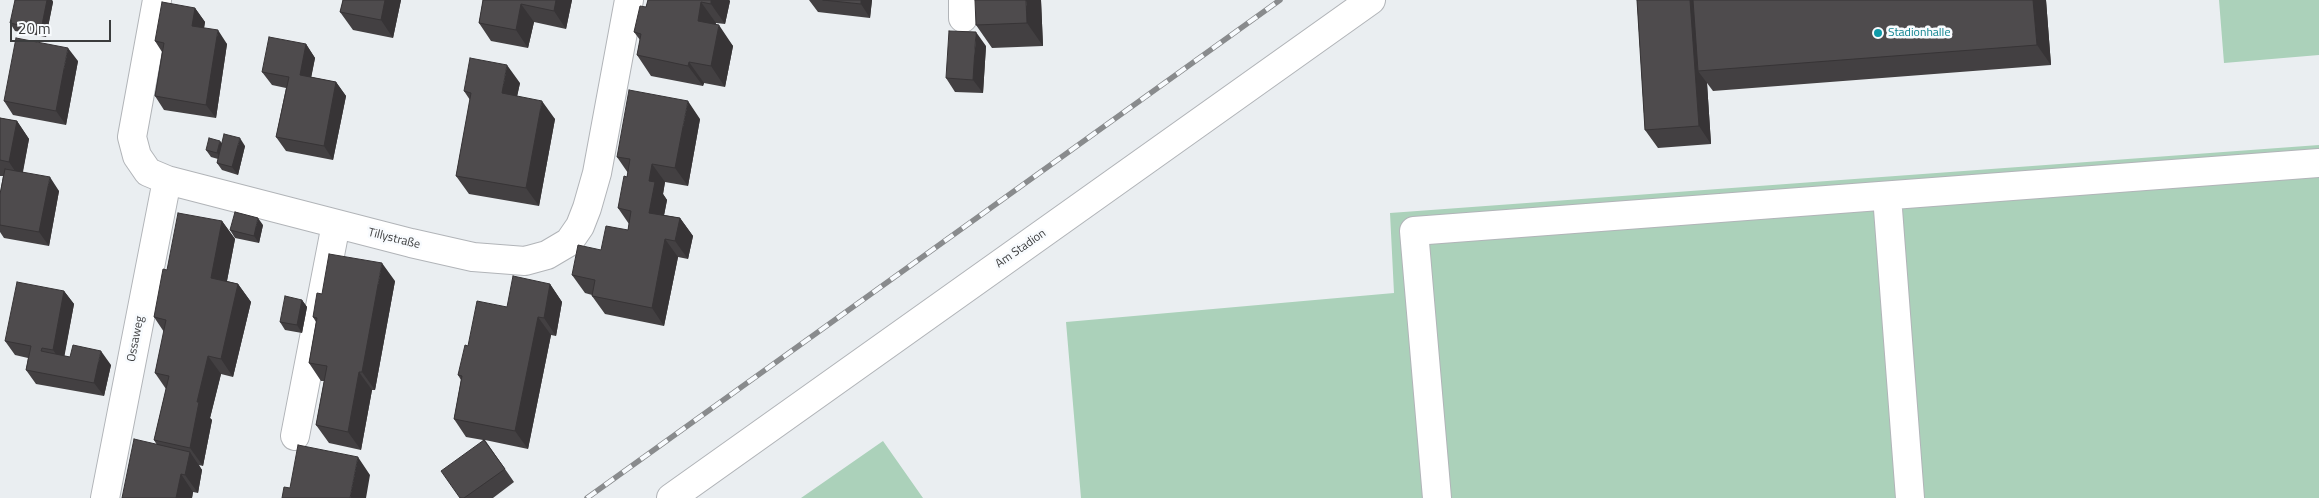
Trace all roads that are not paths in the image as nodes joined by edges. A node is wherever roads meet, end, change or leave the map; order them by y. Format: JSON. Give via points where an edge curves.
{"nodes":[{"id":1,"x":157,"y":0,"type":"edge"},
{"id":2,"x":629,"y":0,"type":"edge"},
{"id":3,"x":1371,"y":0,"type":"edge"},
{"id":4,"x":2319,"y":163,"type":"edge"},
{"id":5,"x":167,"y":180,"type":"junction"},
{"id":6,"x":1887,"y":196,"type":"junction"},
{"id":7,"x":336,"y":224,"type":"junction"},
{"id":8,"x":295,"y":436,"type":"dead end"},
{"id":9,"x":106,"y":498,"type":"edge"},
{"id":10,"x":671,"y":498,"type":"edge"},
{"id":11,"x":1437,"y":498,"type":"edge"},
{"id":12,"x":1910,"y":498,"type":"edge"}],
"edges":[{"from":1,"to":5,"type":"street","name":"Tillystraße","via":[[132,137],[137,156],[148,172]]},
{"from":2,"to":7,"type":"street","name":"Tillystraße","via":[[597,173],[584,217],[568,242],[547,255],[525,261],[504,261],[473,257]]},
{"from":3,"to":10,"type":"street","name":"Am Stadion"},
{"from":4,"to":6,"type":"street"},
{"from":5,"to":7,"type":"street","name":"Tillystraße"},
{"from":5,"to":9,"type":"street","name":"Ossaweg"},
{"from":6,"to":11,"type":"street","via":[[1414,231]]},
{"from":6,"to":12,"type":"street"},
{"from":7,"to":8,"type":"street"}]}
